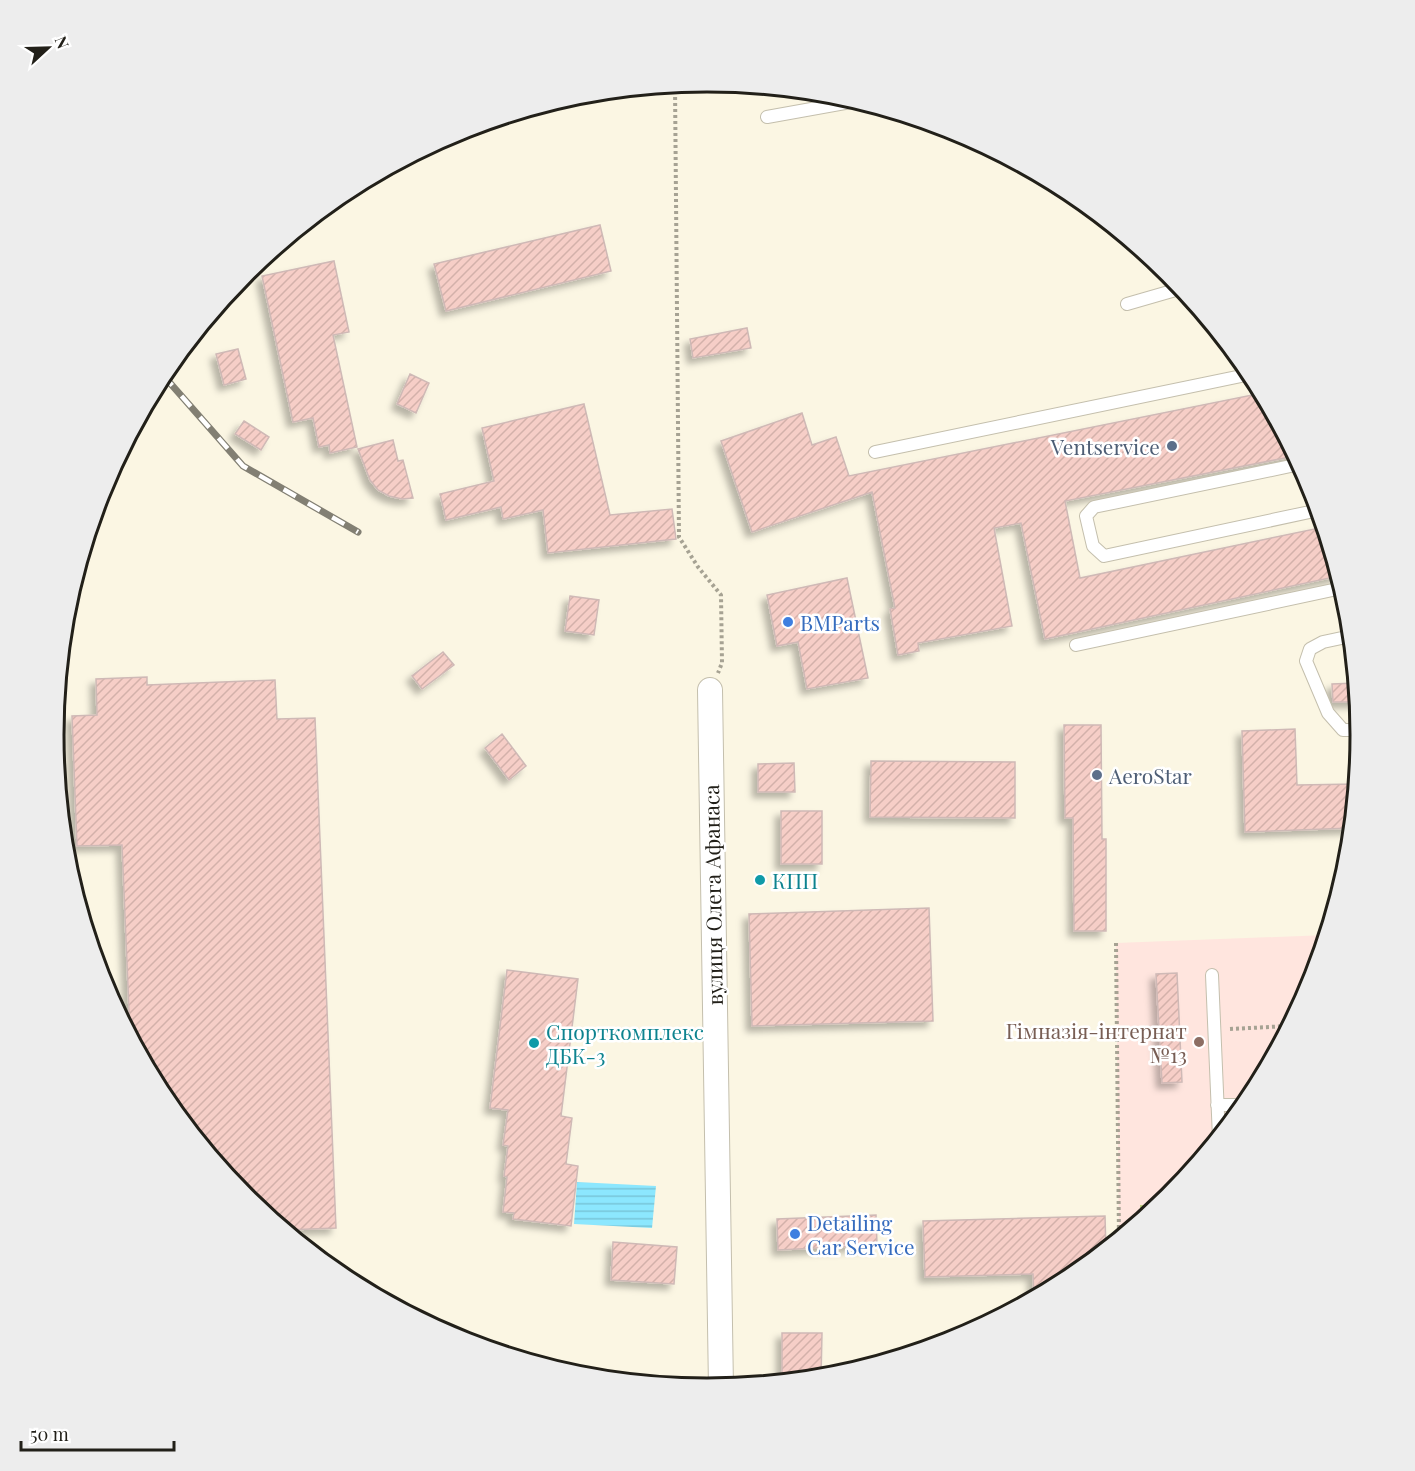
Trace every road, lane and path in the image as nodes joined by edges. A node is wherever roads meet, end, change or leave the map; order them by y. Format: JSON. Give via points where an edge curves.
{"nodes":[{"id":1,"x":675,"y":94,"type":"edge"},
{"id":2,"x":833,"y":105,"type":"edge"},
{"id":3,"x":767,"y":117,"type":"dead end"},
{"id":4,"x":1172,"y":291,"type":"edge"},
{"id":5,"x":1127,"y":304,"type":"dead end"},
{"id":6,"x":1241,"y":376,"type":"edge"},
{"id":7,"x":875,"y":452,"type":"dead end"},
{"id":8,"x":1291,"y":466,"type":"edge"},
{"id":9,"x":1310,"y":512,"type":"edge"},
{"id":10,"x":1334,"y":590,"type":"edge"},
{"id":11,"x":1343,"y":638,"type":"edge"},
{"id":12,"x":1076,"y":645,"type":"dead end"},
{"id":13,"x":710,"y":690,"type":"joint"},
{"id":14,"x":1350,"y":729,"type":"edge"},
{"id":15,"x":1116,"y":943,"type":"dead end"},
{"id":16,"x":1212,"y":975,"type":"dead end"},
{"id":17,"x":1280,"y":1027,"type":"edge"},
{"id":18,"x":1215,"y":1030,"type":"junction"},
{"id":19,"x":1217,"y":1105,"type":"junction"},
{"id":20,"x":1234,"y":1105,"type":"edge"},
{"id":21,"x":1218,"y":1127,"type":"edge"},
{"id":22,"x":1119,"y":1229,"type":"edge"},
{"id":23,"x":721,"y":1378,"type":"edge"}],
"edges":[{"from":1,"to":13,"type":"path","via":[[679,537],[721,596],[722,663]]},
{"from":2,"to":3,"type":"lane"},
{"from":4,"to":5,"type":"lane"},
{"from":6,"to":7,"type":"lane"},
{"from":8,"to":9,"type":"lane","via":[[1094,507],[1086,516],[1092,546],[1104,556]]},
{"from":10,"to":12,"type":"lane"},
{"from":11,"to":14,"type":"lane","via":[[1310,649],[1306,661],[1328,713],[1343,729]]},
{"from":13,"to":23,"type":"street","name":"вулиця Олега Афанаса"},
{"from":15,"to":22,"type":"path"},
{"from":16,"to":18,"type":"lane"},
{"from":17,"to":18,"type":"path"},
{"from":18,"to":19,"type":"lane"},
{"from":19,"to":20,"type":"lane"},
{"from":19,"to":21,"type":"lane"}]}
